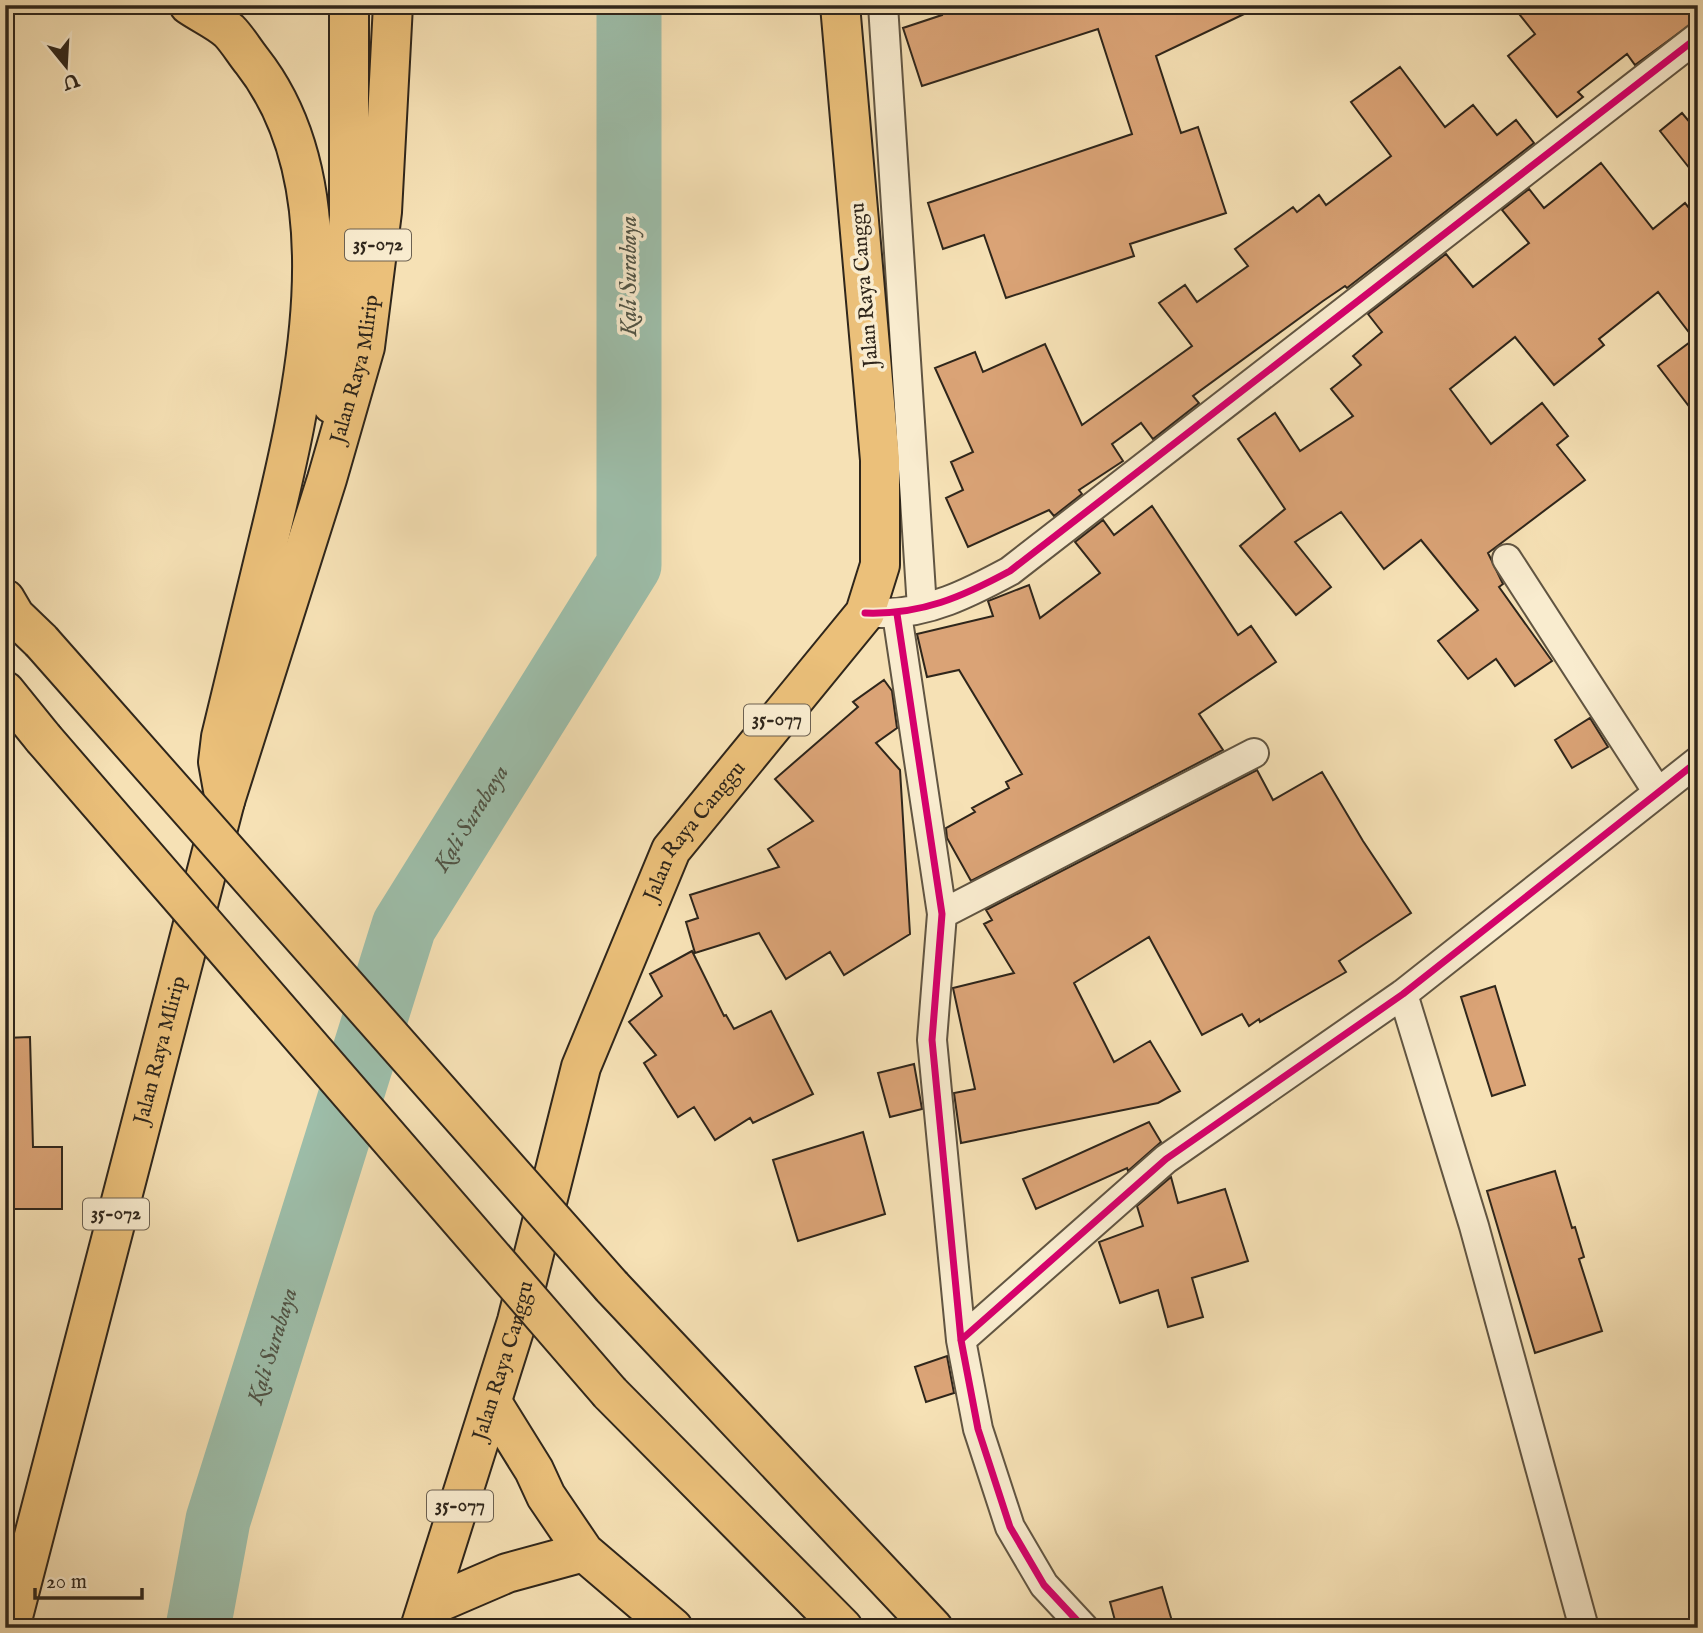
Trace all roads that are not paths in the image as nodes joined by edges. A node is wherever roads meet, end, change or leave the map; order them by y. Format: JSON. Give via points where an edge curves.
{"nodes":[{"id":1,"x":189,"y":5,"type":"edge"},
{"id":2,"x":349,"y":5,"type":"edge"},
{"id":3,"x":393,"y":5,"type":"edge"},
{"id":4,"x":840,"y":5,"type":"edge"},
{"id":5,"x":883,"y":5,"type":"edge"},
{"id":6,"x":1698,"y":37,"type":"edge"},
{"id":7,"x":327,"y":479,"type":"junction"},
{"id":8,"x":1507,"y":559,"type":"dead end"},
{"id":9,"x":895,"y":612,"type":"junction"},
{"id":10,"x":17,"y":615,"type":"edge"},
{"id":11,"x":5,"y":691,"type":"edge"},
{"id":12,"x":1254,"y":753,"type":"dead end"},
{"id":13,"x":1698,"y":761,"type":"edge"},
{"id":14,"x":1657,"y":791,"type":"junction"},
{"id":15,"x":225,"y":801,"type":"junction"},
{"id":16,"x":942,"y":914,"type":"junction"},
{"id":17,"x":1403,"y":994,"type":"junction"},
{"id":18,"x":961,"y":1340,"type":"junction"},
{"id":19,"x":493,"y":1404,"type":"junction"},
{"id":20,"x":584,"y":1552,"type":"junction"},
{"id":21,"x":424,"y":1618,"type":"edge"},
{"id":22,"x":10,"y":1628,"type":"edge"},
{"id":23,"x":673,"y":1628,"type":"edge"},
{"id":24,"x":843,"y":1628,"type":"edge"},
{"id":25,"x":933,"y":1628,"type":"edge"},
{"id":26,"x":1084,"y":1628,"type":"edge"},
{"id":27,"x":1584,"y":1628,"type":"edge"}],
"edges":[{"from":1,"to":15,"type":"main road","via":[[229,31],[271,85],[291,129],[303,176],[312,255],[308,348],[291,448],[221,737],[218,762]]},
{"from":2,"to":7,"type":"main road","name":"Jalan Raya Mlirip","number":"35-072","via":[[349,216]]},
{"from":3,"to":7,"type":"main road","name":"Jalan Raya Mlirip","number":"35-072","via":[[382,212],[365,347]]},
{"from":4,"to":9,"type":"main road","name":"Jalan Raya Canggu","number":"35-077","via":[[880,460],[880,565]]},
{"from":5,"to":9,"type":"street"},
{"from":6,"to":9,"type":"street","via":[[1010,571],[968,593]]},
{"from":7,"to":15,"type":"main road","name":"Jalan Raya Mlirip","number":"35-072"},
{"from":8,"to":14,"type":"street"},
{"from":9,"to":16,"type":"street"},
{"from":9,"to":19,"type":"main road","name":"Jalan Raya Canggu","number":"35-077","via":[[671,850],[581,1067]]},
{"from":10,"to":25,"type":"main road","bridge":true,"via":[[612,1287]]},
{"from":11,"to":24,"type":"main road","bridge":true,"via":[[610,1393]]},
{"from":12,"to":16,"type":"street"},
{"from":13,"to":14,"type":"street"},
{"from":14,"to":17,"type":"street"},
{"from":15,"to":22,"type":"main road","name":"Jalan Raya Mlirip","number":"35-072"},
{"from":16,"to":18,"type":"street","via":[[932,1040]]},
{"from":17,"to":18,"type":"street","via":[[1166,1159]]},
{"from":17,"to":27,"type":"street","via":[[1474,1226]]},
{"from":18,"to":26,"type":"street","via":[[978,1429],[1010,1527],[1044,1585]]},
{"from":19,"to":20,"type":"main road"},
{"from":19,"to":21,"type":"main road","name":"Jalan Raya Canggu","number":"35-077"},
{"from":20,"to":21,"type":"main road","via":[[507,1573]]},
{"from":20,"to":23,"type":"main road"}]}
